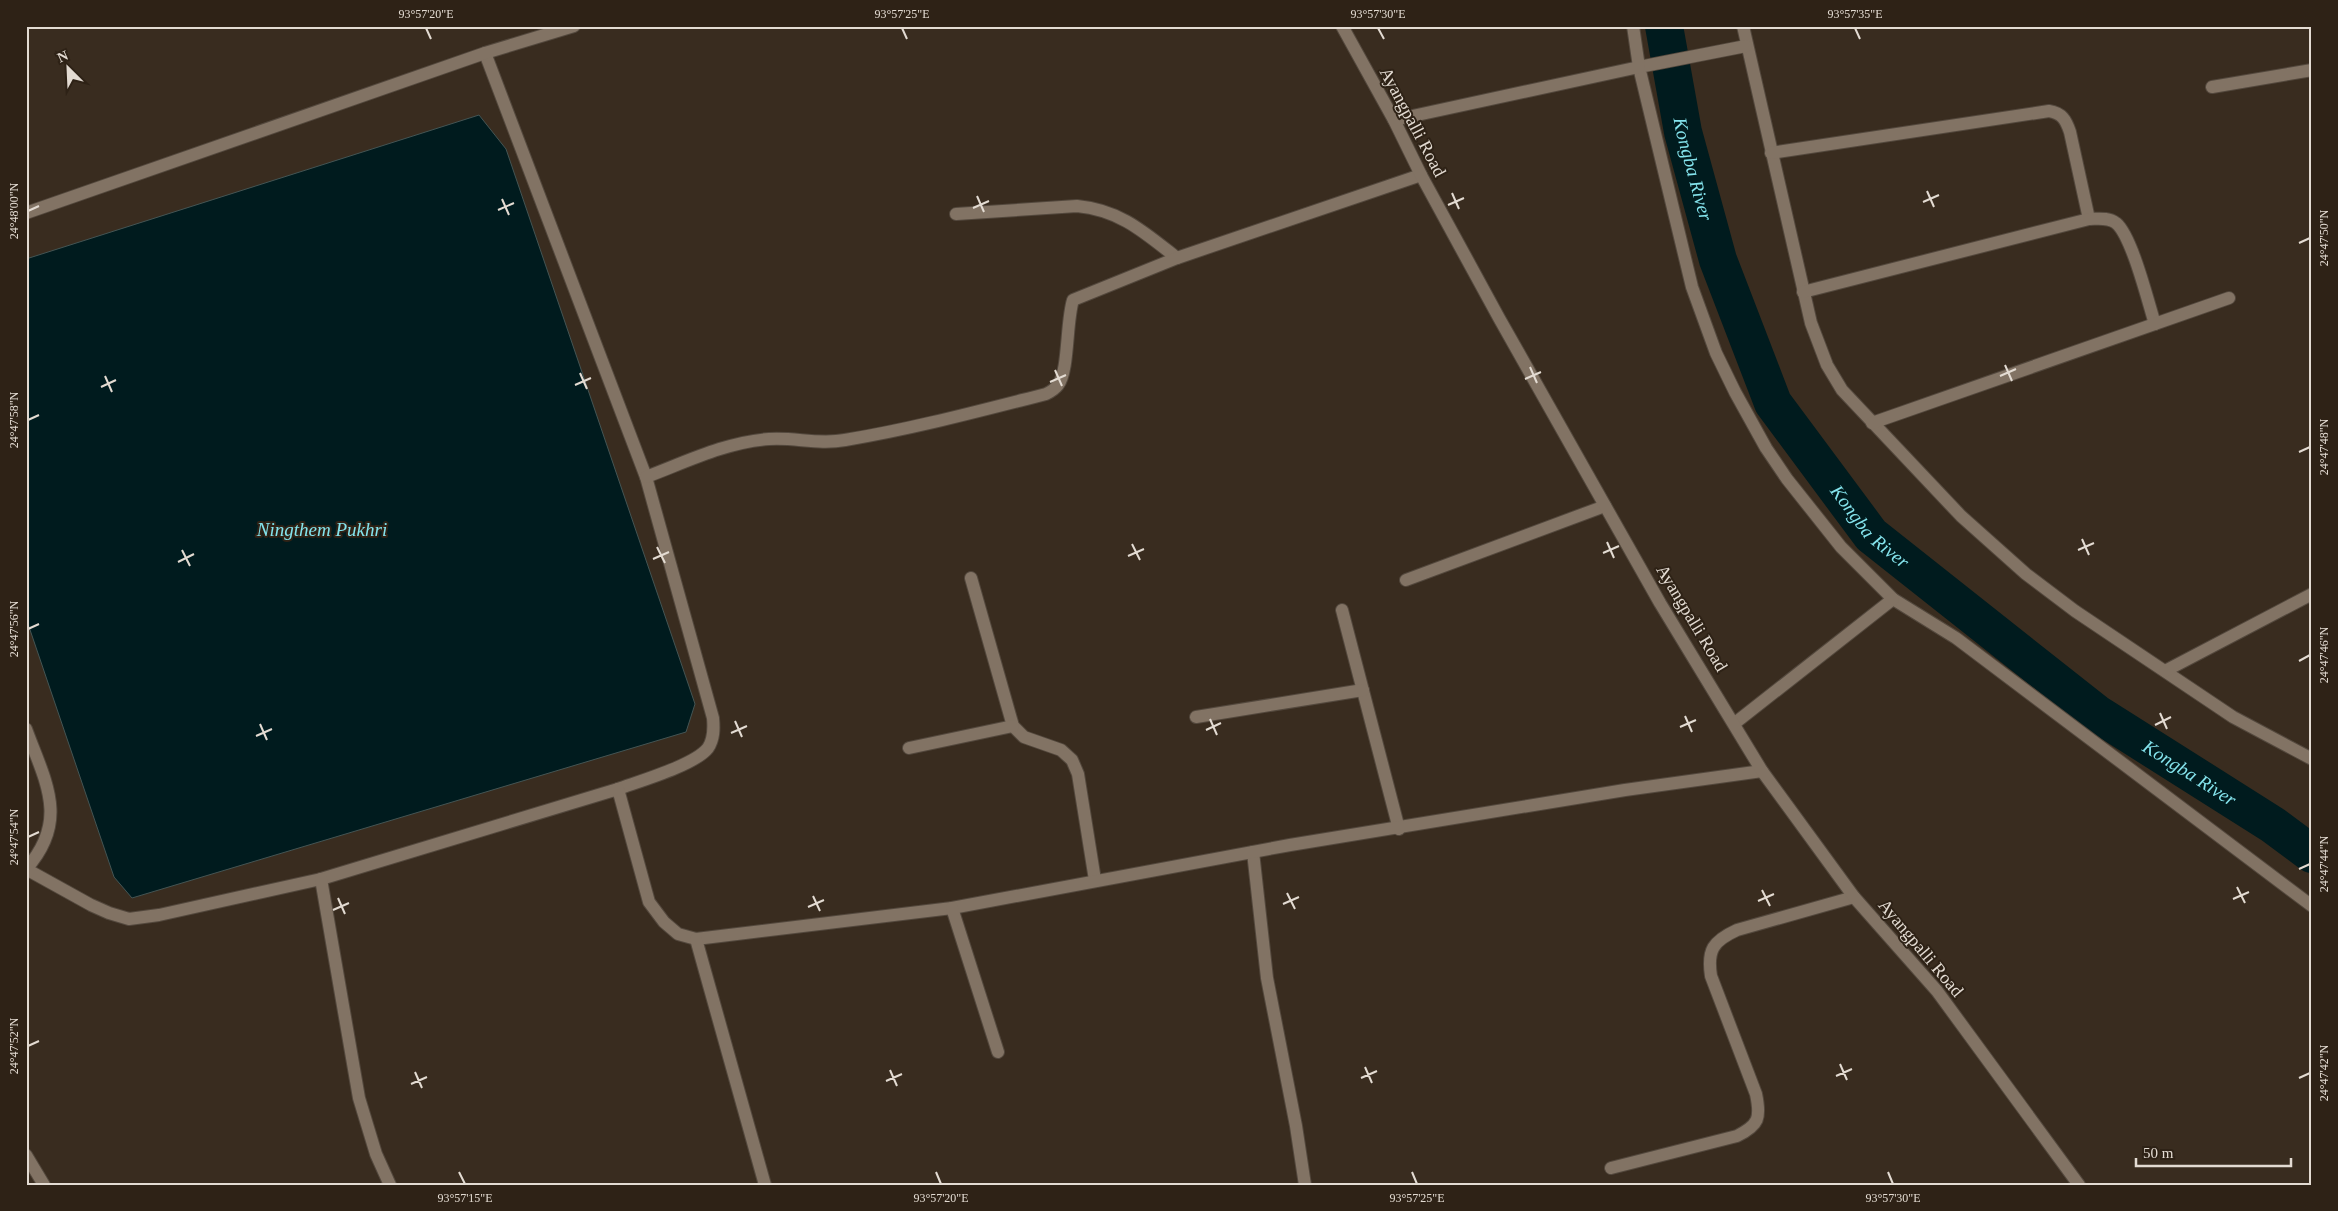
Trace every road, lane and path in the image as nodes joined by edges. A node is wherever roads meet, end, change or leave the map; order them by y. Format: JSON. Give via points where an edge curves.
{"nodes":[{"id":1,"x":574,"y":26,"type":"edge"},
{"id":2,"x":1342,"y":26,"type":"edge"},
{"id":3,"x":1633,"y":26,"type":"edge"},
{"id":4,"x":1743,"y":26,"type":"edge"},
{"id":5,"x":1746,"y":46,"type":"junction"},
{"id":6,"x":485,"y":53,"type":"junction"},
{"id":7,"x":1639,"y":67,"type":"junction"},
{"id":8,"x":2312,"y":70,"type":"edge"},
{"id":9,"x":2212,"y":87,"type":"dead end"},
{"id":10,"x":1394,"y":120,"type":"junction"},
{"id":11,"x":1771,"y":153,"type":"junction"},
{"id":12,"x":1421,"y":175,"type":"junction"},
{"id":13,"x":26,"y":213,"type":"edge"},
{"id":14,"x":956,"y":214,"type":"dead end"},
{"id":15,"x":2089,"y":219,"type":"junction"},
{"id":16,"x":1178,"y":258,"type":"junction"},
{"id":17,"x":1804,"y":292,"type":"junction"},
{"id":18,"x":2230,"y":298,"type":"dead end"},
{"id":19,"x":2155,"y":324,"type":"junction"},
{"id":20,"x":1872,"y":423,"type":"junction"},
{"id":21,"x":646,"y":477,"type":"junction"},
{"id":22,"x":1605,"y":506,"type":"junction"},
{"id":23,"x":971,"y":578,"type":"dead end"},
{"id":24,"x":1406,"y":580,"type":"dead end"},
{"id":25,"x":2312,"y":594,"type":"edge"},
{"id":26,"x":1893,"y":599,"type":"junction"},
{"id":27,"x":1342,"y":610,"type":"dead end"},
{"id":28,"x":2165,"y":671,"type":"junction"},
{"id":29,"x":1363,"y":690,"type":"junction"},
{"id":30,"x":1196,"y":717,"type":"dead end"},
{"id":31,"x":1735,"y":723,"type":"junction"},
{"id":32,"x":1013,"y":726,"type":"junction"},
{"id":33,"x":26,"y":729,"type":"edge"},
{"id":34,"x":909,"y":748,"type":"dead end"},
{"id":35,"x":2312,"y":759,"type":"edge"},
{"id":36,"x":1762,"y":771,"type":"junction"},
{"id":37,"x":618,"y":789,"type":"junction"},
{"id":38,"x":1399,"y":829,"type":"junction"},
{"id":39,"x":1253,"y":852,"type":"junction"},
{"id":40,"x":26,"y":869,"type":"edge"},
{"id":41,"x":321,"y":879,"type":"junction"},
{"id":42,"x":1095,"y":880,"type":"junction"},
{"id":43,"x":1854,"y":897,"type":"junction"},
{"id":44,"x":2312,"y":906,"type":"edge"},
{"id":45,"x":952,"y":908,"type":"junction"},
{"id":46,"x":696,"y":939,"type":"junction"},
{"id":47,"x":998,"y":1052,"type":"dead end"},
{"id":48,"x":26,"y":1155,"type":"edge"},
{"id":49,"x":1611,"y":1168,"type":"dead end"},
{"id":50,"x":44,"y":1185,"type":"edge"},
{"id":51,"x":390,"y":1185,"type":"edge"},
{"id":52,"x":765,"y":1185,"type":"edge"},
{"id":53,"x":1305,"y":1185,"type":"edge"},
{"id":54,"x":2079,"y":1185,"type":"edge"}],
"edges":[{"from":1,"to":6,"type":"street"},
{"from":2,"to":10,"type":"street","name":"Ayangpalli Road"},
{"from":3,"to":7,"type":"street"},
{"from":4,"to":5,"type":"street"},
{"from":5,"to":7,"type":"street"},
{"from":5,"to":11,"type":"street"},
{"from":6,"to":13,"type":"street"},
{"from":6,"to":21,"type":"street"},
{"from":7,"to":10,"type":"street"},
{"from":7,"to":26,"type":"street","via":[[1692,287],[1716,354],[1766,448],[1787,479],[1841,547]]},
{"from":8,"to":9,"type":"street"},
{"from":10,"to":12,"type":"street","name":"Ayangpalli Road"},
{"from":11,"to":15,"type":"street","via":[[2057,112],[2066,121],[2070,132]]},
{"from":11,"to":17,"type":"street"},
{"from":12,"to":16,"type":"street"},
{"from":12,"to":22,"type":"street","name":"Ayangpalli Road"},
{"from":14,"to":16,"type":"street","via":[[1077,206],[1097,208],[1136,226]]},
{"from":15,"to":17,"type":"street"},
{"from":15,"to":19,"type":"street","via":[[2115,222],[2128,238]]},
{"from":16,"to":21,"type":"street","via":[[1073,300],[1068,313],[1063,376],[1058,386],[1046,394],[844,440],[825,443],[771,439],[732,444]]},
{"from":17,"to":20,"type":"street","via":[[1811,323],[1827,365],[1842,390]]},
{"from":18,"to":19,"type":"street"},
{"from":19,"to":20,"type":"street"},
{"from":20,"to":28,"type":"street","via":[[1961,516],[2026,574]]},
{"from":21,"to":37,"type":"street","via":[[715,732],[707,749],[689,762]]},
{"from":22,"to":24,"type":"street"},
{"from":22,"to":31,"type":"street","name":"Ayangpalli Road","via":[[1660,603]]},
{"from":23,"to":32,"type":"street"},
{"from":25,"to":28,"type":"street"},
{"from":26,"to":31,"type":"street"},
{"from":26,"to":44,"type":"street","via":[[1956,638]]},
{"from":27,"to":29,"type":"street"},
{"from":28,"to":35,"type":"street","via":[[2233,716]]},
{"from":29,"to":30,"type":"street"},
{"from":29,"to":38,"type":"street"},
{"from":31,"to":36,"type":"street","name":"Ayangpalli Road"},
{"from":32,"to":34,"type":"street"},
{"from":32,"to":42,"type":"street","via":[[1024,737],[1061,750],[1072,760],[1078,774]]},
{"from":33,"to":40,"type":"street","via":[[51,797],[51,816],[45,841]]},
{"from":36,"to":38,"type":"street","via":[[1625,790]]},
{"from":36,"to":43,"type":"street","name":"Ayangpalli Road"},
{"from":37,"to":41,"type":"street"},
{"from":37,"to":46,"type":"street","via":[[649,902],[678,934]]},
{"from":38,"to":39,"type":"street"},
{"from":39,"to":42,"type":"street"},
{"from":39,"to":53,"type":"street","via":[[1267,978]]},
{"from":40,"to":41,"type":"street","via":[[91,905],[129,919]]},
{"from":41,"to":51,"type":"street","via":[[359,1098],[376,1154]]},
{"from":42,"to":45,"type":"street"},
{"from":43,"to":49,"type":"street","via":[[1737,930],[1721,938],[1712,948],[1709,962],[1712,976],[1756,1094],[1758,1120],[1750,1129],[1737,1136]]},
{"from":43,"to":54,"type":"street","name":"Ayangpalli Road","via":[[1937,991]]},
{"from":45,"to":46,"type":"street"},
{"from":45,"to":47,"type":"street"},
{"from":46,"to":52,"type":"street"},
{"from":48,"to":50,"type":"street"}]}
